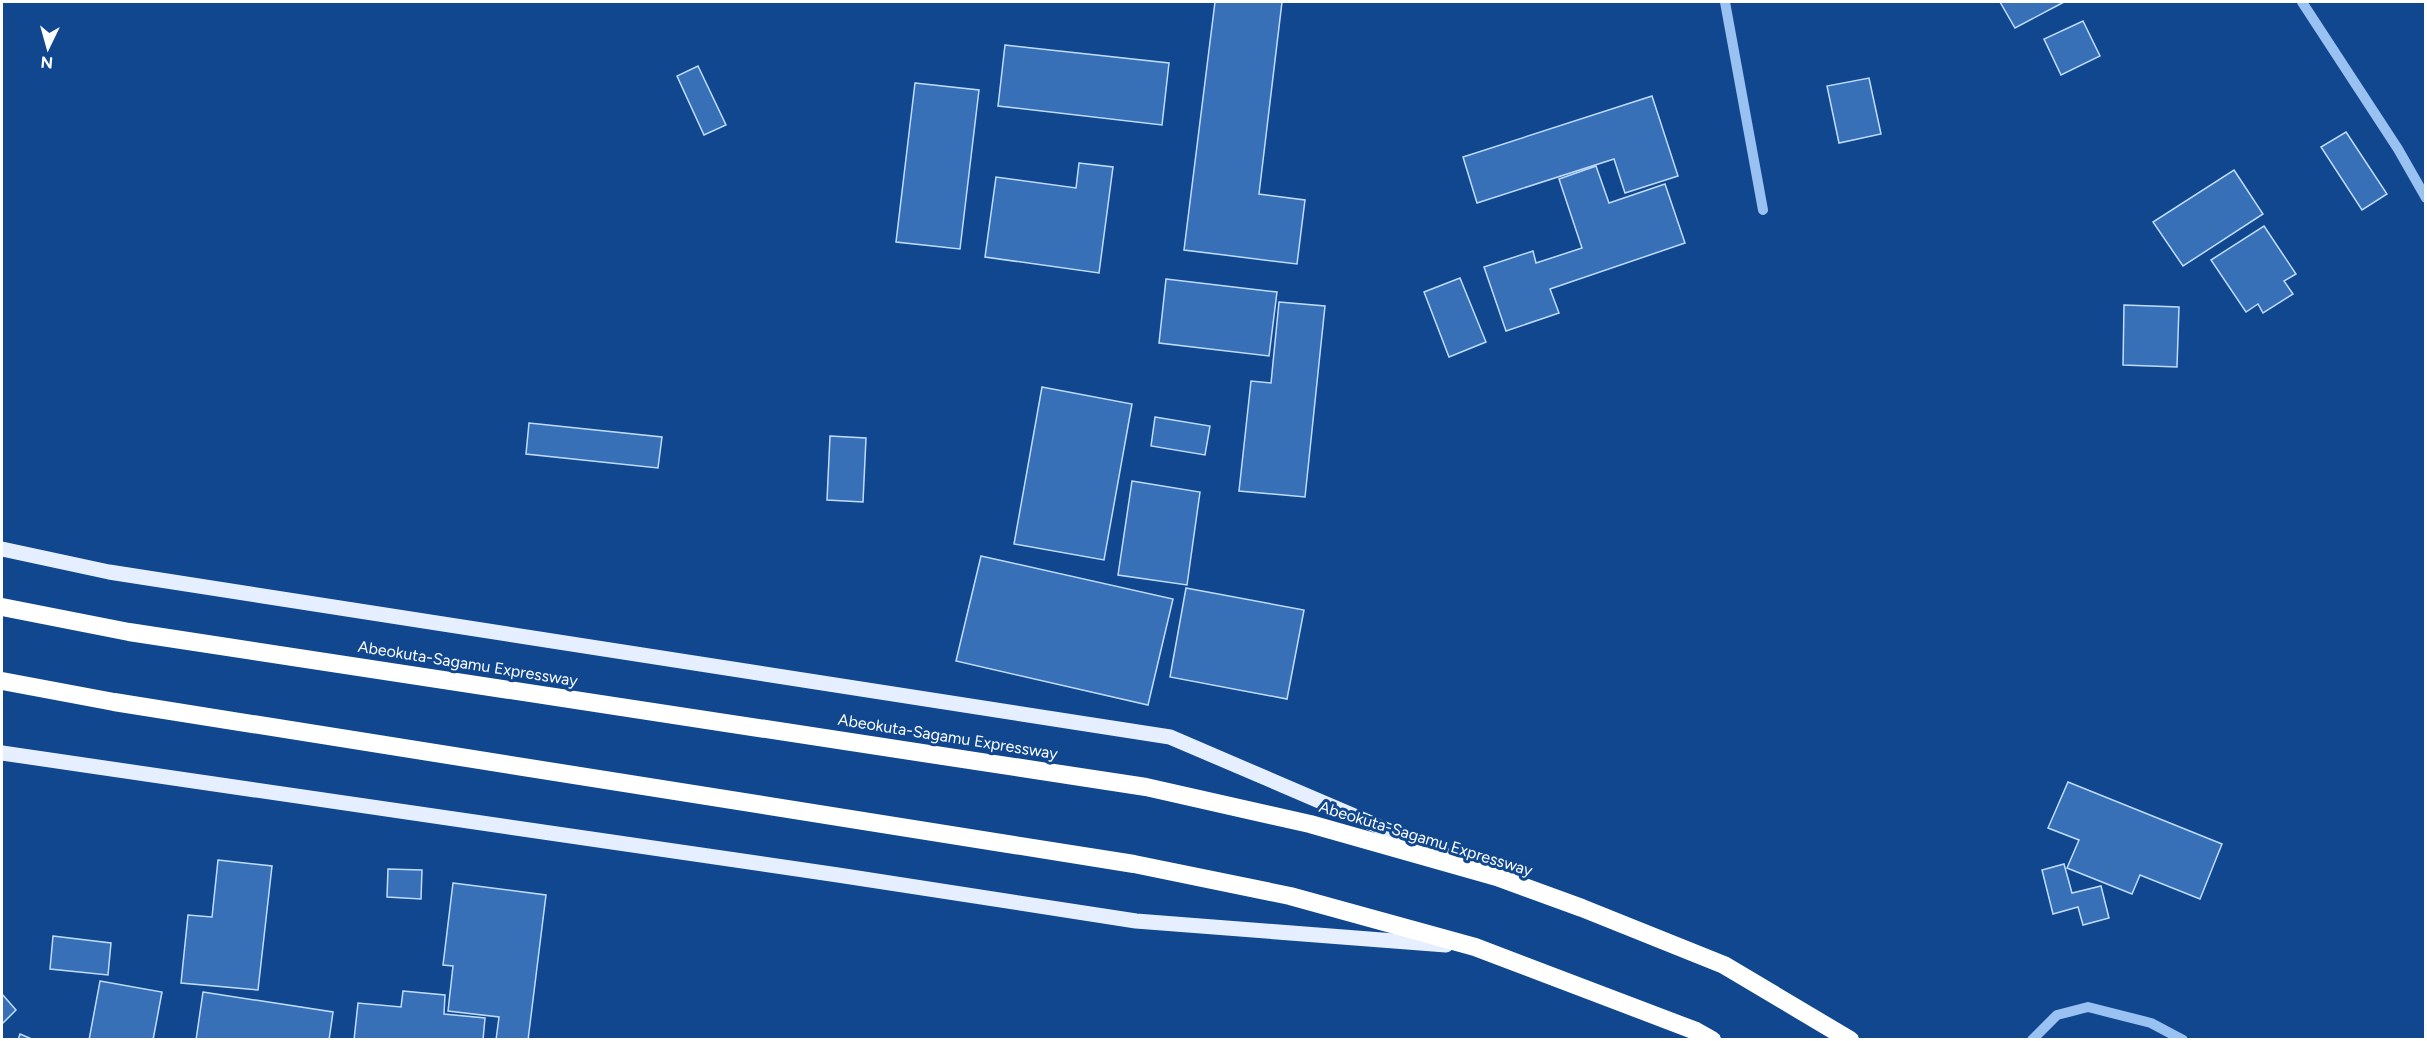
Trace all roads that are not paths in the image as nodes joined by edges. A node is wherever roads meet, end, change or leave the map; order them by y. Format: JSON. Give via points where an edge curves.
{"nodes":[{"id":1,"x":1725,"y":2,"type":"edge"},
{"id":2,"x":2302,"y":2,"type":"edge"},
{"id":3,"x":2426,"y":198,"type":"edge"},
{"id":4,"x":1763,"y":210,"type":"dead end"},
{"id":5,"x":2,"y":549,"type":"edge"},
{"id":6,"x":2,"y":607,"type":"edge"},
{"id":7,"x":2,"y":681,"type":"edge"},
{"id":8,"x":2,"y":753,"type":"edge"},
{"id":9,"x":1497,"y":877,"type":"junction"},
{"id":10,"x":1475,"y":947,"type":"junction"},
{"id":11,"x":1712,"y":1040,"type":"edge"},
{"id":12,"x":1850,"y":1040,"type":"edge"},
{"id":13,"x":2032,"y":1040,"type":"edge"},
{"id":14,"x":2183,"y":1040,"type":"edge"}],
"edges":[{"from":1,"to":4,"type":"lane"},
{"from":2,"to":3,"type":"lane"},
{"from":5,"to":9,"type":"main road","via":[[120,574],[1170,737]]},
{"from":6,"to":9,"type":"highway","name":"Abeokuta-Sagamu Expressway","via":[[129,632],[1146,787],[1310,824]]},
{"from":7,"to":10,"type":"highway","via":[[1134,864],[1290,896]]},
{"from":8,"to":10,"type":"main road","via":[[1136,921]]},
{"from":9,"to":12,"type":"highway","name":"Abeokuta-Sagamu Expressway","via":[[1724,965]]},
{"from":10,"to":11,"type":"highway","via":[[1624,1002]]},
{"from":13,"to":14,"type":"lane","via":[[2057,1015],[2088,1007],[2151,1023]]}]}
